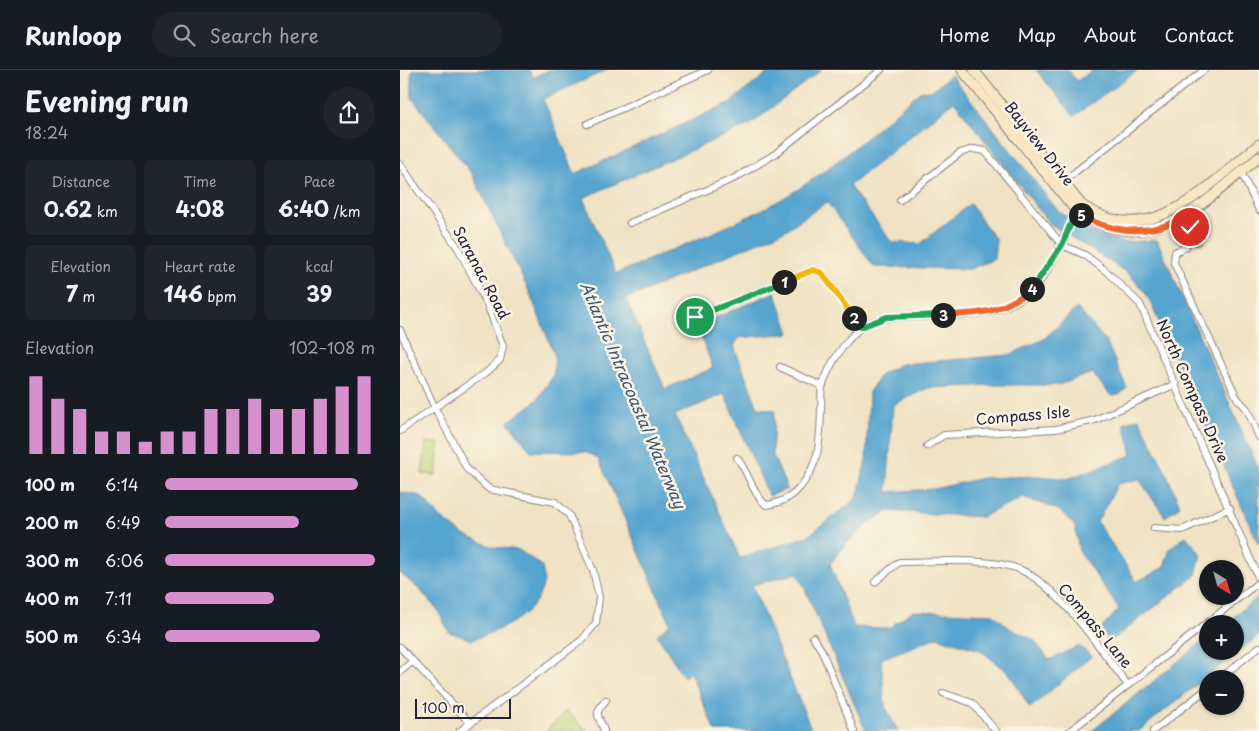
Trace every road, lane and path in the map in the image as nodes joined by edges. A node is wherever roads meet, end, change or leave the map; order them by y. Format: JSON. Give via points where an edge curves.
{"nodes":[{"id":1,"x":708,"y":70,"type":"edge"},
{"id":2,"x":882,"y":70,"type":"edge"},
{"id":3,"x":962,"y":70,"type":"edge"},
{"id":4,"x":974,"y":70,"type":"edge"},
{"id":5,"x":1204,"y":70,"type":"edge"},
{"id":6,"x":998,"y":108,"type":"junction"},
{"id":7,"x":587,"y":124,"type":"dead end"},
{"id":8,"x":1259,"y":144,"type":"edge"},
{"id":9,"x":1259,"y":157,"type":"edge"},
{"id":10,"x":400,"y":164,"type":"edge"},
{"id":11,"x":1241,"y":172,"type":"junction"},
{"id":12,"x":1060,"y":184,"type":"junction"},
{"id":13,"x":900,"y":200,"type":"dead end"},
{"id":14,"x":1176,"y":210,"type":"junction"},
{"id":15,"x":1259,"y":210,"type":"edge"},
{"id":16,"x":1077,"y":211,"type":"junction"},
{"id":17,"x":1179,"y":220,"type":"junction"},
{"id":18,"x":630,"y":223,"type":"dead end"},
{"id":19,"x":1197,"y":242,"type":"dead end"},
{"id":20,"x":1062,"y":245,"type":"junction"},
{"id":21,"x":686,"y":324,"type":"dead end"},
{"id":22,"x":861,"y":327,"type":"junction"},
{"id":23,"x":400,"y":330,"type":"edge"},
{"id":24,"x":780,"y":367,"type":"dead end"},
{"id":25,"x":1176,"y":384,"type":"junction"},
{"id":26,"x":822,"y":386,"type":"junction"},
{"id":27,"x":434,"y":406,"type":"junction"},
{"id":28,"x":400,"y":431,"type":"edge"},
{"id":29,"x":1259,"y":437,"type":"edge"},
{"id":30,"x":927,"y":446,"type":"dead end"},
{"id":31,"x":738,"y":458,"type":"dead end"},
{"id":32,"x":1230,"y":508,"type":"junction"},
{"id":33,"x":1154,"y":528,"type":"dead end"},
{"id":34,"x":1259,"y":580,"type":"edge"},
{"id":35,"x":875,"y":582,"type":"dead end"},
{"id":36,"x":813,"y":637,"type":"dead end"},
{"id":37,"x":400,"y":647,"type":"edge"},
{"id":38,"x":1259,"y":647,"type":"edge"},
{"id":39,"x":413,"y":661,"type":"junction"},
{"id":40,"x":1230,"y":670,"type":"edge"},
{"id":41,"x":400,"y":672,"type":"edge"},
{"id":42,"x":1127,"y":684,"type":"junction"},
{"id":43,"x":943,"y":693,"type":"dead end"},
{"id":44,"x":1199,"y":695,"type":"edge"},
{"id":45,"x":606,"y":700,"type":"dead end"},
{"id":46,"x":469,"y":722,"type":"junction"},
{"id":47,"x":460,"y":731,"type":"edge"},
{"id":48,"x":604,"y":731,"type":"edge"},
{"id":49,"x":854,"y":731,"type":"edge"},
{"id":50,"x":996,"y":731,"type":"edge"},
{"id":51,"x":1070,"y":731,"type":"edge"},
{"id":52,"x":1153,"y":731,"type":"edge"}],
"edges":[{"from":1,"to":7,"type":"street"},
{"from":2,"to":18,"type":"street","via":[[775,154],[736,178]]},
{"from":3,"to":6,"type":"street","name":"Bayview Drive"},
{"from":4,"to":6,"type":"street","name":"Bayview Drive"},
{"from":5,"to":12,"type":"street"},
{"from":6,"to":12,"type":"street","name":"Bayview Drive"},
{"from":8,"to":14,"type":"street","name":"Bayview Drive"},
{"from":9,"to":11,"type":"street","name":"Bayview Drive"},
{"from":10,"to":27,"type":"street","name":"Saranac Road","via":[[458,248],[487,304],[503,346],[500,360],[487,372]]},
{"from":11,"to":15,"type":"street"},
{"from":11,"to":17,"type":"street","name":"Bayview Drive"},
{"from":12,"to":16,"type":"street","name":"Bayview Drive"},
{"from":13,"to":20,"type":"street","via":[[960,153],[973,149],[985,151]]},
{"from":14,"to":16,"type":"street","name":"Bayview Drive","via":[[1155,219],[1126,222]]},
{"from":14,"to":17,"type":"street"},
{"from":16,"to":17,"type":"street","name":"Bayview Drive","via":[[1096,223],[1125,230],[1155,228]]},
{"from":16,"to":20,"type":"street"},
{"from":17,"to":19,"type":"street","via":[[1190,227]]},
{"from":17,"to":29,"type":"street","via":[[1179,232],[1186,247],[1175,252],[1174,263],[1237,398],[1247,409]]},
{"from":20,"to":22,"type":"street","via":[[1034,288],[1011,304],[984,314],[887,317]]},
{"from":20,"to":25,"type":"street","name":"North Compass Drive","via":[[1085,255],[1140,304]]},
{"from":21,"to":22,"type":"street","via":[[695,317],[813,270],[822,273]]},
{"from":22,"to":26,"type":"street","via":[[838,354]]},
{"from":23,"to":27,"type":"street"},
{"from":24,"to":26,"type":"street"},
{"from":25,"to":30,"type":"street","name":"Compass Isle","via":[[1095,420],[1056,429],[944,435]]},
{"from":25,"to":32,"type":"street","name":"North Compass Drive"},
{"from":26,"to":31,"type":"street","via":[[817,461],[796,492],[781,503],[766,505],[757,497]]},
{"from":27,"to":28,"type":"street"},
{"from":27,"to":46,"type":"street","via":[[467,469],[489,489],[554,502],[569,515],[593,570],[600,597],[596,623],[582,640]]},
{"from":32,"to":33,"type":"street","via":[[1182,530]]},
{"from":32,"to":34,"type":"street","name":"North Compass Drive"},
{"from":34,"to":42,"type":"street","name":"North Compass Drive"},
{"from":35,"to":42,"type":"street","name":"Compass Lane","via":[[899,562],[990,563],[1021,570],[1050,589]]},
{"from":36,"to":49,"type":"street","via":[[822,651]]},
{"from":37,"to":39,"type":"street"},
{"from":38,"to":40,"type":"street"},
{"from":39,"to":41,"type":"street"},
{"from":39,"to":46,"type":"street"},
{"from":42,"to":51,"type":"street","name":"North Compass Drive"},
{"from":43,"to":50,"type":"street","via":[[972,703]]},
{"from":44,"to":52,"type":"street"},
{"from":45,"to":48,"type":"street","via":[[597,710]]},
{"from":46,"to":47,"type":"street"}]}
